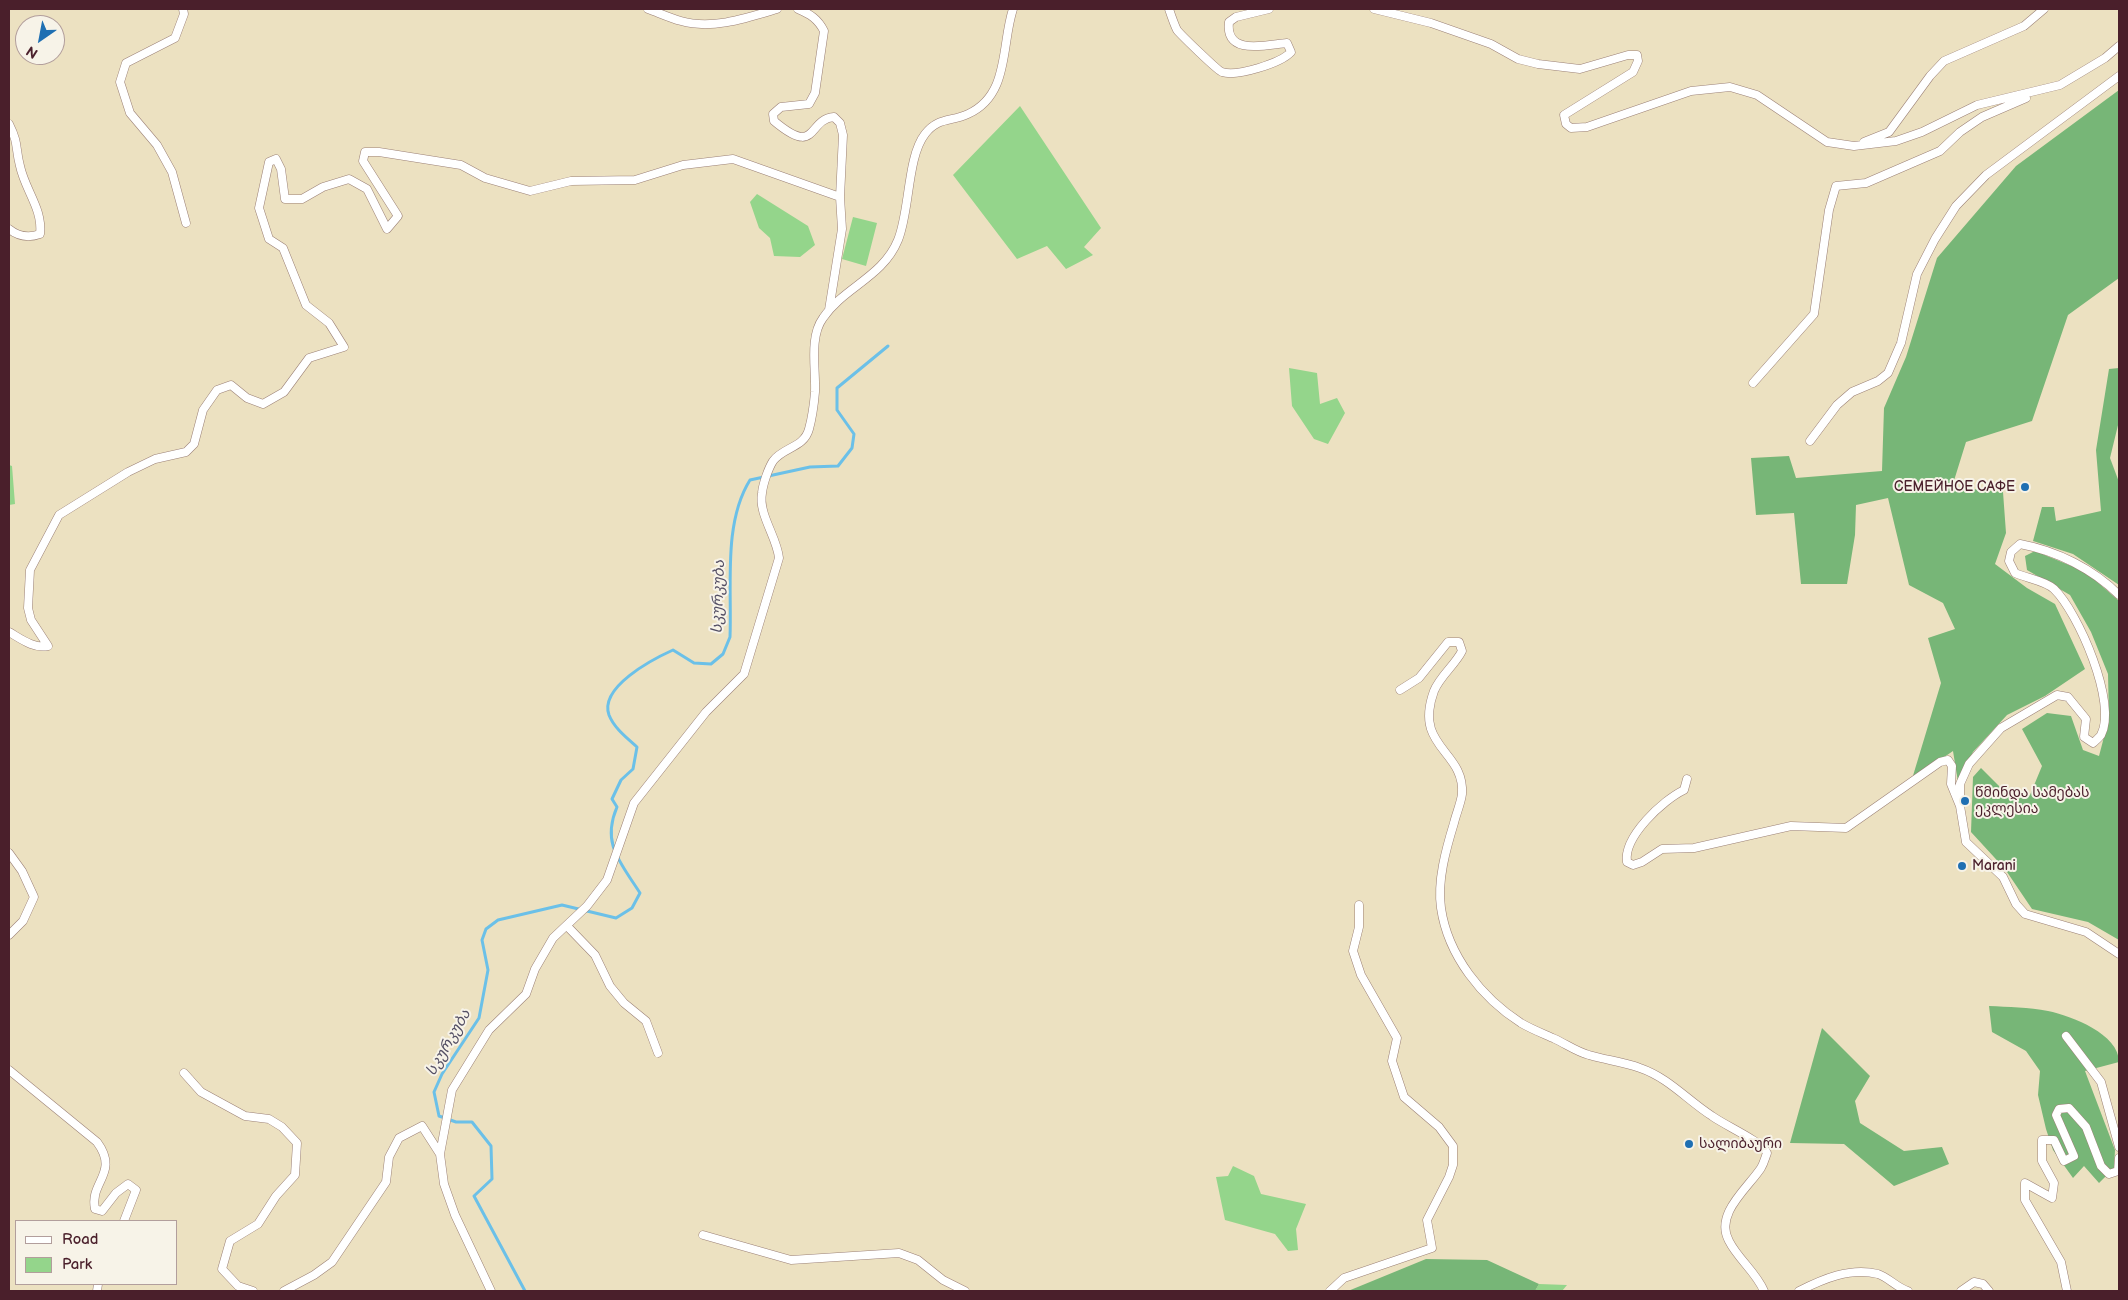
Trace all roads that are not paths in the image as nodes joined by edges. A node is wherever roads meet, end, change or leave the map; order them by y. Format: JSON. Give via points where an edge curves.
{"nodes":[{"id":1,"x":183,"y":9,"type":"edge"},
{"id":2,"x":648,"y":9,"type":"edge"},
{"id":3,"x":777,"y":9,"type":"edge"},
{"id":4,"x":798,"y":9,"type":"edge"},
{"id":5,"x":1013,"y":9,"type":"edge"},
{"id":6,"x":1169,"y":9,"type":"edge"},
{"id":7,"x":1269,"y":9,"type":"edge"},
{"id":8,"x":1374,"y":9,"type":"edge"},
{"id":9,"x":2044,"y":9,"type":"edge"},
{"id":10,"x":2119,"y":46,"type":"edge"},
{"id":11,"x":2119,"y":76,"type":"edge"},
{"id":12,"x":2060,"y":85,"type":"junction"},
{"id":13,"x":9,"y":124,"type":"edge"},
{"id":14,"x":1854,"y":146,"type":"junction"},
{"id":15,"x":840,"y":197,"type":"junction"},
{"id":16,"x":186,"y":223,"type":"dead end"},
{"id":17,"x":9,"y":229,"type":"edge"},
{"id":18,"x":829,"y":310,"type":"junction"},
{"id":19,"x":1753,"y":383,"type":"dead end"},
{"id":20,"x":1810,"y":441,"type":"dead end"},
{"id":21,"x":2119,"y":595,"type":"edge"},
{"id":22,"x":9,"y":632,"type":"edge"},
{"id":23,"x":1400,"y":690,"type":"dead end"},
{"id":24,"x":1687,"y":779,"type":"dead end"},
{"id":25,"x":1960,"y":806,"type":"junction"},
{"id":26,"x":9,"y":853,"type":"edge"},
{"id":27,"x":1359,"y":906,"type":"dead end"},
{"id":28,"x":567,"y":926,"type":"junction"},
{"id":29,"x":9,"y":935,"type":"edge"},
{"id":30,"x":2119,"y":954,"type":"edge"},
{"id":31,"x":2066,"y":1036,"type":"dead end"},
{"id":32,"x":658,"y":1053,"type":"dead end"},
{"id":33,"x":9,"y":1070,"type":"edge"},
{"id":34,"x":184,"y":1073,"type":"dead end"},
{"id":35,"x":2119,"y":1147,"type":"edge"},
{"id":36,"x":440,"y":1154,"type":"junction"},
{"id":37,"x":2119,"y":1158,"type":"edge"},
{"id":38,"x":124,"y":1220,"type":"edge"},
{"id":39,"x":703,"y":1235,"type":"dead end"},
{"id":40,"x":253,"y":1291,"type":"edge"},
{"id":41,"x":284,"y":1291,"type":"edge"},
{"id":42,"x":490,"y":1291,"type":"edge"},
{"id":43,"x":965,"y":1291,"type":"edge"},
{"id":44,"x":1330,"y":1291,"type":"edge"},
{"id":45,"x":1764,"y":1291,"type":"edge"},
{"id":46,"x":1799,"y":1291,"type":"edge"},
{"id":47,"x":1908,"y":1291,"type":"edge"},
{"id":48,"x":1961,"y":1291,"type":"edge"},
{"id":49,"x":1989,"y":1291,"type":"edge"},
{"id":50,"x":2067,"y":1291,"type":"edge"}],
"edges":[{"from":1,"to":16,"type":"street","via":[[176,38],[126,63],[120,82],[130,113],[157,145],[172,172]]},
{"from":2,"to":3,"type":"street","via":[[683,22],[728,23]]},
{"from":4,"to":15,"type":"street","via":[[809,13],[824,31],[815,93],[809,104],[776,110],[774,121],[798,137],[813,132],[829,117],[840,123],[843,134]]},
{"from":5,"to":18,"type":"street","via":[[1006,35],[1006,55],[997,86],[989,99],[968,114],[938,122],[924,135],[917,150],[903,228],[888,259]]},
{"from":6,"to":7,"type":"street","via":[[1178,30],[1221,72],[1234,73],[1271,63],[1291,52],[1287,43],[1244,46],[1232,40],[1228,32],[1229,22],[1236,17]]},
{"from":8,"to":14,"type":"street","via":[[1431,23],[1538,64],[1580,69],[1637,55],[1633,72],[1564,115],[1570,128],[1588,127],[1691,91],[1730,87],[1758,95],[1826,142]]},
{"from":9,"to":14,"type":"street","via":[[2024,26],[1944,61],[1889,132]]},
{"from":10,"to":12,"type":"street"},
{"from":11,"to":20,"type":"street","via":[[1986,175],[1956,206],[1917,274],[1901,343],[1888,373],[1852,392],[1837,405]]},
{"from":12,"to":14,"type":"street","via":[[1977,105],[1896,141]]},
{"from":12,"to":19,"type":"street","via":[[1982,116],[1940,151],[1887,175],[1866,183],[1836,186],[1829,210],[1814,314]]},
{"from":13,"to":17,"type":"street","via":[[17,140],[20,166],[42,221],[40,234],[30,238]]},
{"from":15,"to":18,"type":"street","via":[[842,229]]},
{"from":15,"to":22,"type":"street","via":[[733,159],[683,165],[635,180],[571,181],[530,191],[485,178],[461,164],[365,152],[363,161],[398,216],[387,229],[367,189],[349,179],[323,187],[302,199],[285,199],[282,169],[276,159],[269,162],[259,208],[269,239],[283,248],[306,305],[329,323],[344,347],[309,358],[284,392],[263,404],[247,398],[231,385],[217,390],[203,410],[194,444],[186,452],[155,459],[128,472],[59,514],[30,570],[28,608],[48,646],[30,644]]},
{"from":18,"to":28,"type":"street","via":[[819,324],[816,338],[815,392],[808,432],[800,443],[774,460],[761,495],[779,558],[747,667],[706,712],[634,803],[606,880]]},
{"from":21,"to":25,"type":"street","via":[[2095,573],[2038,547],[2020,544],[2012,552],[2009,561],[2015,574],[2054,588],[2073,615],[2102,681],[2105,718],[2101,735],[2093,743],[2089,742],[2084,737],[2086,719],[2068,697],[2057,695],[2002,728],[1968,764],[1960,784]]},
{"from":23,"to":45,"type":"street","via":[[1419,678],[1448,642],[1459,642],[1462,651],[1435,689],[1429,729],[1457,768],[1461,782],[1462,794],[1442,874],[1441,908],[1451,942],[1462,963],[1480,989],[1523,1024],[1587,1055],[1640,1068],[1662,1078],[1703,1111],[1765,1149],[1767,1153],[1761,1167],[1725,1220],[1728,1240]]},
{"from":24,"to":25,"type":"street","via":[[1684,790],[1672,796],[1639,829],[1626,854],[1627,862],[1633,865],[1642,862],[1662,849],[1694,848],[1791,826],[1846,828],[1940,762],[1948,760],[1952,766],[1951,784]]},
{"from":25,"to":30,"type":"street","via":[[1966,842],[2003,878],[2025,914],[2086,932]]},
{"from":26,"to":29,"type":"street","via":[[34,897],[23,921]]},
{"from":27,"to":44,"type":"street","via":[[1359,927],[1352,951],[1361,975],[1397,1038],[1392,1061],[1404,1097],[1439,1127],[1453,1146],[1453,1165],[1427,1220],[1432,1248],[1344,1278]]},
{"from":28,"to":32,"type":"street","via":[[595,955],[610,986],[624,1003],[646,1021]]},
{"from":28,"to":36,"type":"street","via":[[553,938],[535,969],[526,994],[489,1030],[452,1090]]},
{"from":31,"to":35,"type":"street","via":[[2101,1082]]},
{"from":33,"to":38,"type":"street","via":[[97,1142],[104,1152],[105,1171],[95,1209],[102,1211],[128,1184],[136,1190]]},
{"from":34,"to":40,"type":"street","via":[[200,1092],[246,1116],[269,1119],[297,1143],[295,1175],[276,1196],[258,1224],[230,1241],[224,1260],[222,1269],[238,1286]]},
{"from":36,"to":41,"type":"street","via":[[422,1126],[399,1138],[389,1157],[386,1182],[332,1262],[314,1276]]},
{"from":36,"to":42,"type":"street","via":[[444,1184],[455,1215]]},
{"from":37,"to":50,"type":"street","via":[[2118,1171],[2109,1174],[2101,1166],[2086,1128],[2069,1108],[2059,1109],[2056,1115],[2074,1156],[2064,1160],[2054,1140],[2042,1140],[2042,1161],[2054,1183],[2052,1198],[2025,1183],[2025,1200],[2061,1262]]},
{"from":39,"to":43,"type":"street","via":[[791,1260],[899,1253],[918,1260],[942,1280]]},
{"from":46,"to":47,"type":"street","via":[[1828,1276],[1856,1273],[1878,1274]]},
{"from":48,"to":49,"type":"street","via":[[1974,1282],[1983,1284]]}]}
